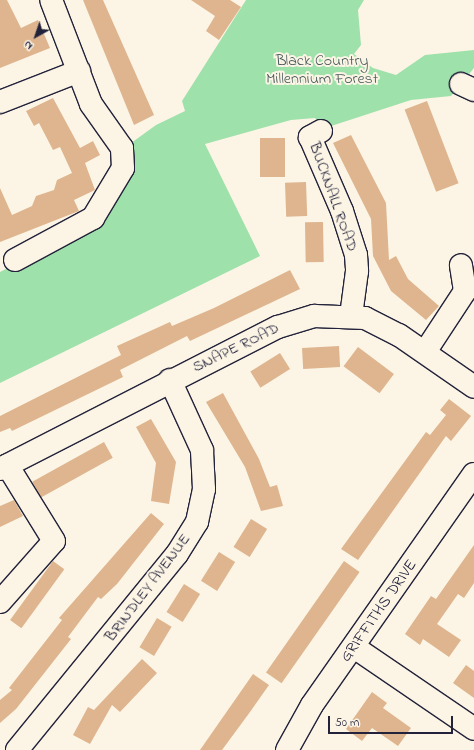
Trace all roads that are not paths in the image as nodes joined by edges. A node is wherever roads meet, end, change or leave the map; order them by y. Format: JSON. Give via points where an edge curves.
{"nodes":[{"id":1,"x":50,"y":0,"type":"edge"},
{"id":2,"x":79,"y":71,"type":"junction"},
{"id":3,"x":0,"y":102,"type":"edge"},
{"id":4,"x":321,"y":131,"type":"dead end"},
{"id":5,"x":15,"y":260,"type":"dead end"},
{"id":6,"x":461,"y":265,"type":"dead end"},
{"id":7,"x":351,"y":316,"type":"junction"},
{"id":8,"x":426,"y":352,"type":"junction"},
{"id":9,"x":170,"y":380,"type":"junction"},
{"id":10,"x":474,"y":387,"type":"edge"},
{"id":11,"x":4,"y":467,"type":"edge"},
{"id":12,"x":474,"y":474,"type":"edge"},
{"id":13,"x":0,"y":602,"type":"edge"},
{"id":14,"x":354,"y":647,"type":"junction"},
{"id":15,"x":474,"y":729,"type":"edge"},
{"id":16,"x":17,"y":750,"type":"edge"},
{"id":17,"x":287,"y":750,"type":"edge"}],
"edges":[{"from":1,"to":2,"type":"street"},
{"from":2,"to":3,"type":"street"},
{"from":2,"to":5,"type":"street","via":[[91,104],[122,148],[123,168],[93,218]]},
{"from":4,"to":7,"type":"street","name":"BUCKNALL ROAD","via":[[310,137],[342,211],[356,254],[357,271]]},
{"from":6,"to":8,"type":"street","via":[[465,291]]},
{"from":7,"to":8,"type":"street","name":"SNAPE ROAD","via":[[365,318]]},
{"from":7,"to":9,"type":"street","name":"SNAPE ROAD","via":[[314,316],[278,327]]},
{"from":8,"to":10,"type":"street","name":"SNAPE ROAD"},
{"from":9,"to":11,"type":"street","name":"SNAPE ROAD"},
{"from":9,"to":16,"type":"street","name":"BRINDLEY AVENUE","via":[[202,450],[204,489],[196,522],[177,554]]},
{"from":11,"to":13,"type":"street","via":[[54,541]]},
{"from":12,"to":14,"type":"street","name":"GRIFFITHS DRIVE"},
{"from":14,"to":15,"type":"street"},
{"from":14,"to":17,"type":"street","name":"GRIFFITHS DRIVE","via":[[312,705]]}]}
